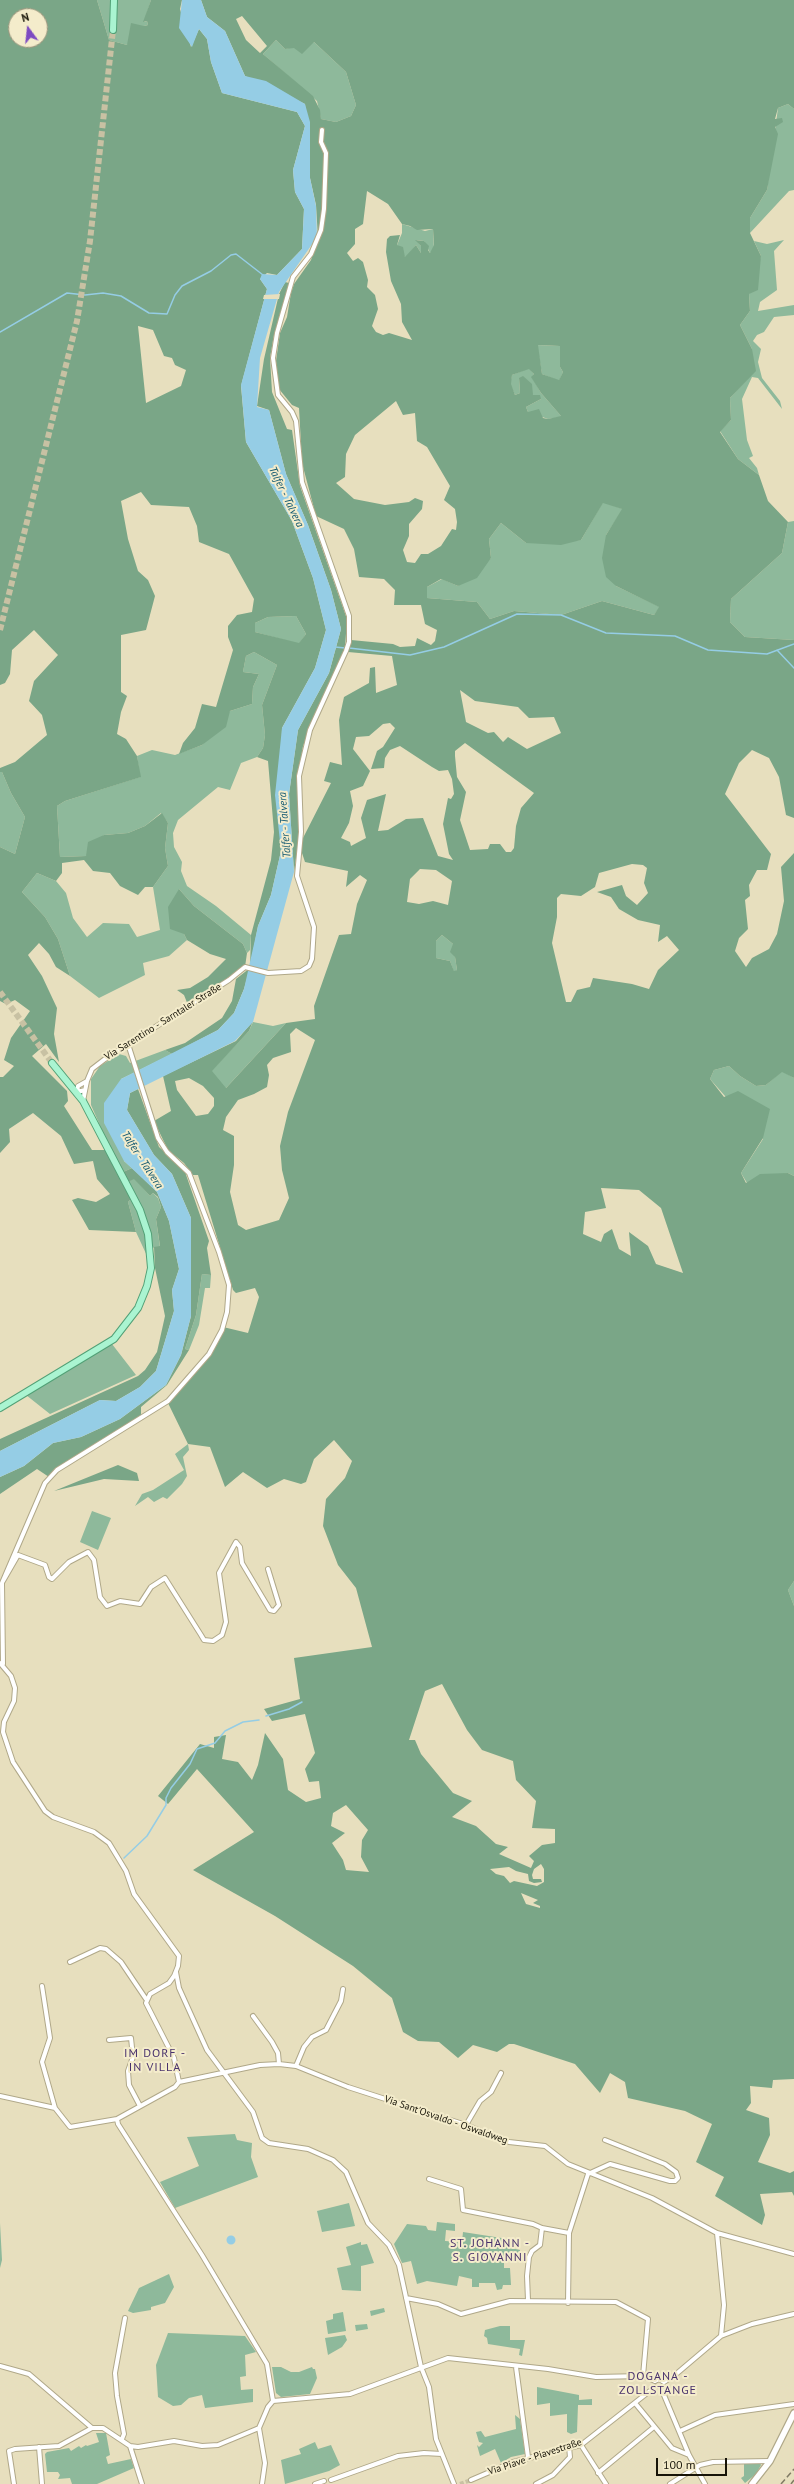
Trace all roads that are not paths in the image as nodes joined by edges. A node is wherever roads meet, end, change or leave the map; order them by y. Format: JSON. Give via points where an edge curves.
{"nodes":[{"id":1,"x":114,"y":0,"type":"edge"},
{"id":2,"x":113,"y":30,"type":"tunnel mouth"},
{"id":3,"x":322,"y":130,"type":"dead end"},
{"id":4,"x":128,"y":1044,"type":"junction"},
{"id":5,"x":52,"y":1063,"type":"tunnel mouth"},
{"id":6,"x":87,"y":1081,"type":"junction"},
{"id":7,"x":77,"y":1089,"type":"junction"},
{"id":8,"x":85,"y":1090,"type":"junction"},
{"id":9,"x":83,"y":1101,"type":"junction"},
{"id":10,"x":0,"y":1408,"type":"edge"},
{"id":11,"x":268,"y":1569,"type":"dead end"},
{"id":12,"x":2,"y":1583,"type":"junction"},
{"id":13,"x":1,"y":1664,"type":"edge"},
{"id":14,"x":70,"y":1962,"type":"dead end"},
{"id":15,"x":176,"y":1972,"type":"junction"},
{"id":16,"x":169,"y":1983,"type":"junction"},
{"id":17,"x":42,"y":1986,"type":"dead end"},
{"id":18,"x":179,"y":1988,"type":"junction"},
{"id":19,"x":343,"y":1989,"type":"dead end"},
{"id":20,"x":146,"y":1999,"type":"junction"},
{"id":21,"x":253,"y":2016,"type":"dead end"},
{"id":22,"x":109,"y":2040,"type":"dead end"},
{"id":23,"x":279,"y":2064,"type":"junction"},
{"id":24,"x":296,"y":2066,"type":"junction"},
{"id":25,"x":226,"y":2073,"type":"junction"},
{"id":26,"x":500,"y":2073,"type":"dead end"},
{"id":27,"x":179,"y":2082,"type":"junction"},
{"id":28,"x":0,"y":2096,"type":"edge"},
{"id":29,"x":140,"y":2106,"type":"junction"},
{"id":30,"x":55,"y":2108,"type":"junction"},
{"id":31,"x":117,"y":2119,"type":"junction"},
{"id":32,"x":466,"y":2125,"type":"junction"},
{"id":33,"x":605,"y":2140,"type":"dead end"},
{"id":34,"x":588,"y":2174,"type":"junction"},
{"id":35,"x":429,"y":2179,"type":"dead end"},
{"id":36,"x":542,"y":2228,"type":"junction"},
{"id":37,"x":569,"y":2233,"type":"junction"},
{"id":38,"x":717,"y":2233,"type":"junction"},
{"id":39,"x":794,"y":2254,"type":"edge"},
{"id":40,"x":406,"y":2298,"type":"junction"},
{"id":41,"x":528,"y":2300,"type":"junction"},
{"id":42,"x":568,"y":2303,"type":"junction"},
{"id":43,"x":794,"y":2314,"type":"edge"},
{"id":44,"x":125,"y":2318,"type":"dead end"},
{"id":45,"x":721,"y":2336,"type":"junction"},
{"id":46,"x":0,"y":2366,"type":"edge"},
{"id":47,"x":422,"y":2367,"type":"junction"},
{"id":48,"x":516,"y":2367,"type":"junction"},
{"id":49,"x":643,"y":2376,"type":"junction"},
{"id":50,"x":654,"y":2382,"type":"junction"},
{"id":51,"x":664,"y":2382,"type":"junction"},
{"id":52,"x":655,"y":2387,"type":"junction"},
{"id":53,"x":661,"y":2388,"type":"junction"},
{"id":54,"x":273,"y":2401,"type":"junction"},
{"id":55,"x":635,"y":2403,"type":"junction"},
{"id":56,"x":794,"y":2404,"type":"edge"},
{"id":57,"x":794,"y":2412,"type":"edge"},
{"id":58,"x":794,"y":2421,"type":"edge"},
{"id":59,"x":788,"y":2425,"type":"junction"},
{"id":60,"x":654,"y":2427,"type":"junction"},
{"id":61,"x":92,"y":2428,"type":"junction"},
{"id":62,"x":259,"y":2428,"type":"junction"},
{"id":63,"x":680,"y":2431,"type":"junction"},
{"id":64,"x":122,"y":2439,"type":"junction"},
{"id":65,"x":581,"y":2444,"type":"junction"},
{"id":66,"x":130,"y":2446,"type":"junction"},
{"id":67,"x":39,"y":2447,"type":"junction"},
{"id":68,"x":569,"y":2447,"type":"junction"},
{"id":69,"x":442,"y":2454,"type":"junction"},
{"id":70,"x":689,"y":2455,"type":"junction"},
{"id":71,"x":528,"y":2458,"type":"junction"},
{"id":72,"x":770,"y":2460,"type":"junction"},
{"id":73,"x":696,"y":2468,"type":"junction"},
{"id":74,"x":598,"y":2474,"type":"junction"},
{"id":75,"x":331,"y":2480,"type":"dead end"},
{"id":76,"x":471,"y":2480,"type":"dead end"},
{"id":77,"x":324,"y":2481,"type":"dead end"},
{"id":78,"x":14,"y":2484,"type":"edge"},
{"id":79,"x":42,"y":2484,"type":"edge"},
{"id":80,"x":142,"y":2484,"type":"edge"},
{"id":81,"x":262,"y":2484,"type":"edge"},
{"id":82,"x":315,"y":2484,"type":"edge"},
{"id":83,"x":454,"y":2484,"type":"edge"},
{"id":84,"x":536,"y":2484,"type":"edge"},
{"id":85,"x":606,"y":2484,"type":"edge"},
{"id":86,"x":670,"y":2484,"type":"edge"},
{"id":87,"x":705,"y":2484,"type":"edge"},
{"id":88,"x":752,"y":2484,"type":"edge"}],
"edges":[{"from":1,"to":2,"type":"main road"},
{"from":3,"to":4,"type":"street","name":"Via Sarentino - Sarntaler Straße","via":[[320,142],[326,153],[321,230],[311,254],[293,277],[277,333],[273,358],[278,395],[296,421],[306,494],[349,616],[346,652],[310,730],[299,776],[301,832],[297,876],[314,927],[312,959],[309,966],[301,971],[268,973],[246,967]]},
{"from":4,"to":6,"type":"street","name":"Via Sarentino - Sarntaler Straße","via":[[96,1066]]},
{"from":4,"to":12,"type":"street","via":[[162,1145],[189,1173],[229,1284],[227,1312],[219,1336],[209,1354],[168,1401],[51,1475],[43,1485]]},
{"from":5,"to":7,"type":"main road"},
{"from":6,"to":7,"type":"street"},
{"from":6,"to":8,"type":"street"},
{"from":7,"to":8,"type":"street"},
{"from":7,"to":9,"type":"main road"},
{"from":8,"to":9,"type":"street"},
{"from":9,"to":10,"type":"main road","via":[[140,1210],[148,1234],[151,1268],[147,1286],[134,1316],[114,1339]]},
{"from":11,"to":12,"type":"street","via":[[279,1605],[274,1611],[270,1610],[242,1563],[240,1547],[236,1542],[219,1572],[226,1622],[218,1640],[213,1641],[204,1640],[166,1578],[150,1587],[140,1604],[126,1600],[107,1606],[100,1597],[94,1560],[88,1552],[69,1562],[52,1579],[45,1565],[18,1555]]},
{"from":12,"to":13,"type":"street"},
{"from":13,"to":15,"type":"street","via":[[11,1676],[16,1693],[3,1732],[13,1762],[38,1802],[53,1817],[94,1832],[109,1843],[126,1871],[134,1894],[176,1950],[179,1956]]},
{"from":14,"to":20,"type":"street","via":[[100,1948],[106,1949],[121,1962]]},
{"from":15,"to":16,"type":"street"},
{"from":15,"to":18,"type":"street"},
{"from":16,"to":18,"type":"street"},
{"from":16,"to":20,"type":"street"},
{"from":17,"to":30,"type":"street","via":[[50,2038],[42,2062]]},
{"from":18,"to":25,"type":"street","via":[[207,2050]]},
{"from":19,"to":24,"type":"street","via":[[341,2001],[326,2030],[312,2037],[304,2046]]},
{"from":20,"to":27,"type":"street","via":[[148,2010],[163,2033],[174,2058]]},
{"from":21,"to":23,"type":"street","via":[[275,2048]]},
{"from":22,"to":29,"type":"street","via":[[131,2038],[133,2056],[128,2071],[129,2085]]},
{"from":23,"to":24,"type":"street","name":"Via Sant'Osvaldo - Oswaldweg"},
{"from":23,"to":25,"type":"street","name":"Via Sant'Osvaldo - Oswaldweg","via":[[240,2068]]},
{"from":24,"to":32,"type":"street","name":"Via Sant'Osvaldo - Oswaldweg","via":[[371,2095]]},
{"from":25,"to":27,"type":"street","name":"Via Sant'Osvaldo - Oswaldweg"},
{"from":25,"to":40,"type":"street","via":[[252,2112],[265,2141],[322,2154],[346,2172],[368,2223],[391,2248],[399,2266]]},
{"from":26,"to":32,"type":"street","via":[[491,2092],[480,2101]]},
{"from":27,"to":29,"type":"street","via":[[175,2087]]},
{"from":28,"to":30,"type":"street"},
{"from":29,"to":31,"type":"street"},
{"from":30,"to":31,"type":"street","via":[[70,2127]]},
{"from":31,"to":54,"type":"street","via":[[268,2364]]},
{"from":32,"to":34,"type":"street","name":"Via Sant'Osvaldo - Oswaldweg","via":[[509,2142],[545,2146],[568,2164]]},
{"from":33,"to":34,"type":"street","via":[[665,2164],[676,2172],[678,2178],[670,2181],[610,2164]]},
{"from":34,"to":37,"type":"street"},
{"from":34,"to":38,"type":"street","name":"Via Sant'Osvaldo - Oswaldweg","via":[[652,2198]]},
{"from":35,"to":36,"type":"street","via":[[462,2190],[463,2210]]},
{"from":36,"to":37,"type":"street"},
{"from":36,"to":41,"type":"street","via":[[540,2245],[532,2251],[529,2258],[526,2276]]},
{"from":37,"to":42,"type":"street"},
{"from":38,"to":39,"type":"street","name":"Via Sant'Osvaldo - Oswaldweg"},
{"from":38,"to":45,"type":"street","via":[[724,2305]]},
{"from":40,"to":41,"type":"street","via":[[438,2304],[461,2314],[510,2301]]},
{"from":40,"to":47,"type":"street"},
{"from":41,"to":42,"type":"street"},
{"from":42,"to":49,"type":"street","via":[[616,2302],[648,2319]]},
{"from":43,"to":45,"type":"street","via":[[762,2321]]},
{"from":44,"to":64,"type":"street","via":[[115,2373],[124,2434]]},
{"from":45,"to":51,"type":"street"},
{"from":46,"to":61,"type":"street","via":[[28,2374]]},
{"from":47,"to":48,"type":"street","via":[[448,2358]]},
{"from":47,"to":54,"type":"street","via":[[355,2392]]},
{"from":47,"to":69,"type":"street","via":[[429,2387],[436,2438]]},
{"from":48,"to":49,"type":"street","via":[[596,2377]]},
{"from":48,"to":71,"type":"street"},
{"from":49,"to":50,"type":"street"},
{"from":50,"to":51,"type":"street","via":[[659,2379]]},
{"from":50,"to":52,"type":"street"},
{"from":51,"to":53,"type":"street"},
{"from":52,"to":53,"type":"street"},
{"from":52,"to":55,"type":"street","name":"Via Piave - Piavestraße"},
{"from":53,"to":63,"type":"street"},
{"from":54,"to":62,"type":"street"},
{"from":55,"to":60,"type":"street"},
{"from":55,"to":65,"type":"street","name":"Via Piave - Piavestraße"},
{"from":56,"to":63,"type":"street","via":[[715,2415]]},
{"from":57,"to":59,"type":"street"},
{"from":58,"to":59,"type":"street"},
{"from":59,"to":72,"type":"street"},
{"from":60,"to":70,"type":"street","via":[[672,2448]]},
{"from":60,"to":74,"type":"street"},
{"from":61,"to":64,"type":"street","via":[[103,2428]]},
{"from":61,"to":67,"type":"street","via":[[66,2444]]},
{"from":62,"to":66,"type":"street","via":[[224,2443],[207,2447],[174,2441]]},
{"from":62,"to":81,"type":"street","via":[[265,2463]]},
{"from":63,"to":70,"type":"street"},
{"from":64,"to":66,"type":"street"},
{"from":65,"to":68,"type":"street","name":"Via Piave - Piavestraße"},
{"from":65,"to":74,"type":"street"},
{"from":66,"to":80,"type":"street"},
{"from":67,"to":78,"type":"street","via":[[10,2451]]},
{"from":67,"to":79,"type":"street"},
{"from":68,"to":71,"type":"street","name":"Via Piave - Piavestraße"},
{"from":68,"to":84,"type":"street","via":[[570,2457],[553,2475]]},
{"from":69,"to":75,"type":"street","via":[[398,2456]]},
{"from":69,"to":83,"type":"street"},
{"from":70,"to":73,"type":"street"},
{"from":71,"to":76,"type":"street","name":"Via Piave - Piavestraße"},
{"from":72,"to":73,"type":"street","via":[[713,2462]]},
{"from":72,"to":88,"type":"street"},
{"from":73,"to":86,"type":"street"},
{"from":73,"to":87,"type":"street"},
{"from":74,"to":85,"type":"street"},
{"from":77,"to":82,"type":"street"}]}
